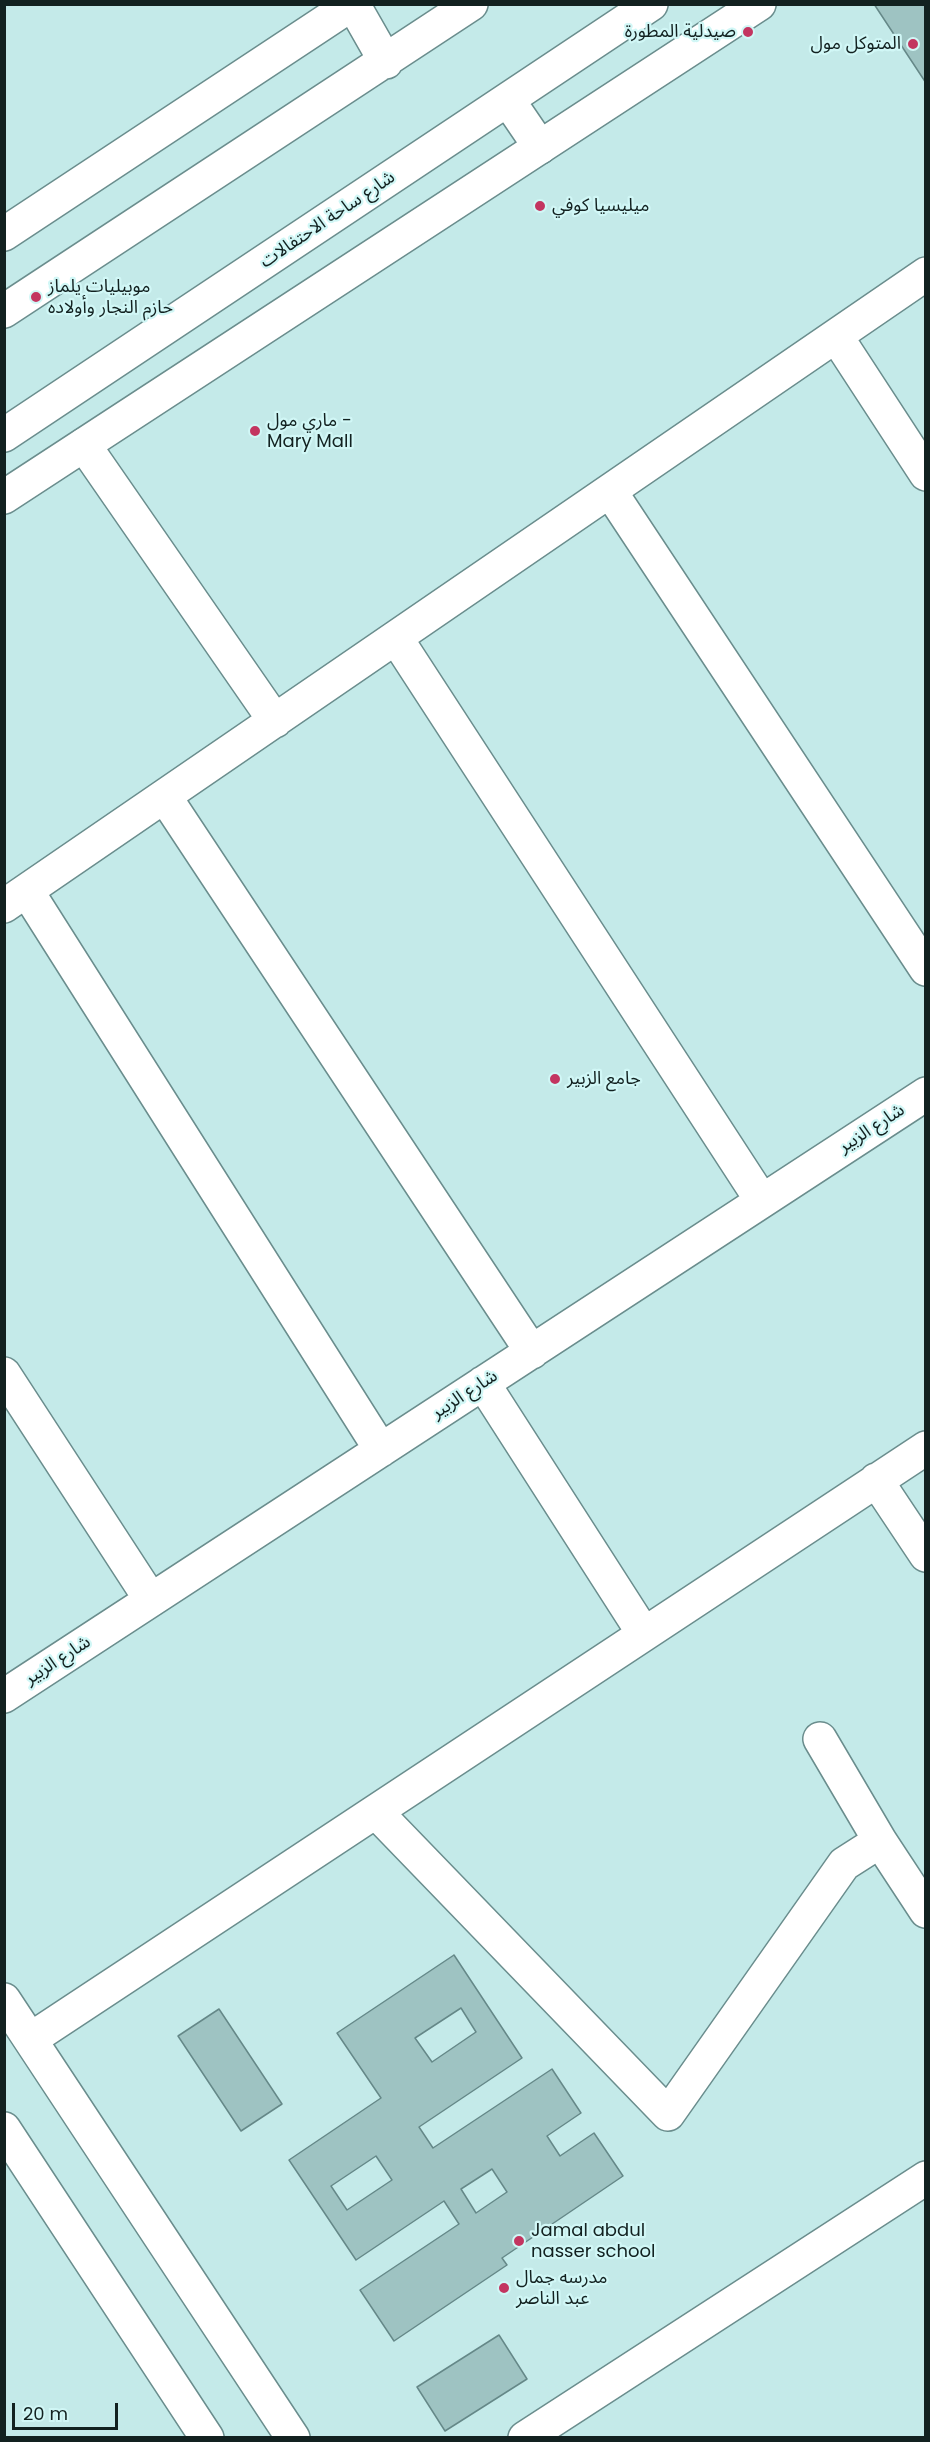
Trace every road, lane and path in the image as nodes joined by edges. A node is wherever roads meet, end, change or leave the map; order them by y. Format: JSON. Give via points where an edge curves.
{"nodes":[{"id":1,"x":352,"y":4,"type":"edge"},
{"id":2,"x":471,"y":4,"type":"edge"},
{"id":3,"x":651,"y":4,"type":"edge"},
{"id":4,"x":759,"y":4,"type":"edge"},
{"id":5,"x":386,"y":62,"type":"junction"},
{"id":6,"x":508,"y":100,"type":"junction"},
{"id":7,"x":540,"y":147,"type":"junction"},
{"id":8,"x":4,"y":234,"type":"edge"},
{"id":9,"x":926,"y":274,"type":"edge"},
{"id":10,"x":4,"y":311,"type":"edge"},
{"id":11,"x":836,"y":336,"type":"junction"},
{"id":12,"x":4,"y":435,"type":"edge"},
{"id":13,"x":84,"y":445,"type":"junction"},
{"id":14,"x":926,"y":474,"type":"edge"},
{"id":15,"x":610,"y":491,"type":"junction"},
{"id":16,"x":4,"y":497,"type":"edge"},
{"id":17,"x":396,"y":638,"type":"junction"},
{"id":18,"x":276,"y":721,"type":"junction"},
{"id":19,"x":165,"y":797,"type":"junction"},
{"id":20,"x":16,"y":899,"type":"edge"},
{"id":21,"x":926,"y":969,"type":"edge"},
{"id":22,"x":926,"y":1094,"type":"edge"},
{"id":23,"x":762,"y":1201,"type":"junction"},
{"id":24,"x":532,"y":1352,"type":"junction"},
{"id":25,"x":4,"y":1374,"type":"edge"},
{"id":26,"x":483,"y":1383,"type":"junction"},
{"id":27,"x":926,"y":1448,"type":"edge"},
{"id":28,"x":381,"y":1450,"type":"junction"},
{"id":29,"x":876,"y":1480,"type":"junction"},
{"id":30,"x":926,"y":1555,"type":"edge"},
{"id":31,"x":151,"y":1600,"type":"junction"},
{"id":32,"x":644,"y":1634,"type":"junction"},
{"id":33,"x":4,"y":1696,"type":"edge"},
{"id":34,"x":820,"y":1739,"type":"dead end"},
{"id":35,"x":378,"y":1812,"type":"junction"},
{"id":36,"x":880,"y":1841,"type":"junction"},
{"id":37,"x":926,"y":1911,"type":"edge"},
{"id":38,"x":4,"y":2000,"type":"edge"},
{"id":39,"x":31,"y":2039,"type":"junction"},
{"id":40,"x":4,"y":2129,"type":"edge"},
{"id":41,"x":926,"y":2178,"type":"edge"},
{"id":42,"x":207,"y":2438,"type":"edge"},
{"id":43,"x":293,"y":2438,"type":"edge"},
{"id":44,"x":525,"y":2438,"type":"edge"}],
"edges":[{"from":1,"to":5,"type":"street"},
{"from":1,"to":8,"type":"street"},
{"from":2,"to":5,"type":"street"},
{"from":3,"to":6,"type":"street","name":"شارع ساحة الاحتفالات"},
{"from":4,"to":7,"type":"street"},
{"from":5,"to":10,"type":"street"},
{"from":6,"to":7,"type":"street"},
{"from":6,"to":12,"type":"street","name":"شارع ساحة الاحتفالات"},
{"from":7,"to":13,"type":"street"},
{"from":9,"to":11,"type":"street"},
{"from":11,"to":14,"type":"street"},
{"from":11,"to":15,"type":"street"},
{"from":13,"to":16,"type":"street"},
{"from":13,"to":18,"type":"street"},
{"from":15,"to":17,"type":"street"},
{"from":15,"to":21,"type":"street"},
{"from":17,"to":18,"type":"street"},
{"from":17,"to":23,"type":"street"},
{"from":18,"to":19,"type":"street"},
{"from":19,"to":20,"type":"street"},
{"from":19,"to":24,"type":"street"},
{"from":20,"to":28,"type":"street"},
{"from":22,"to":23,"type":"street","name":"شارع الزبير"},
{"from":23,"to":24,"type":"street","name":"شارع الزبير"},
{"from":24,"to":26,"type":"street","name":"شارع الزبير"},
{"from":25,"to":31,"type":"street"},
{"from":26,"to":28,"type":"street","name":"شارع الزبير"},
{"from":26,"to":32,"type":"street"},
{"from":27,"to":29,"type":"street"},
{"from":28,"to":31,"type":"street","name":"شارع الزبير"},
{"from":29,"to":30,"type":"street"},
{"from":29,"to":32,"type":"street"},
{"from":31,"to":33,"type":"street","name":"شارع الزبير"},
{"from":32,"to":35,"type":"street"},
{"from":34,"to":36,"type":"street"},
{"from":35,"to":36,"type":"street","via":[[668,2114],[844,1864]]},
{"from":35,"to":39,"type":"street"},
{"from":36,"to":37,"type":"street"},
{"from":38,"to":39,"type":"street"},
{"from":39,"to":43,"type":"street"},
{"from":40,"to":42,"type":"street"},
{"from":41,"to":44,"type":"street"}]}
